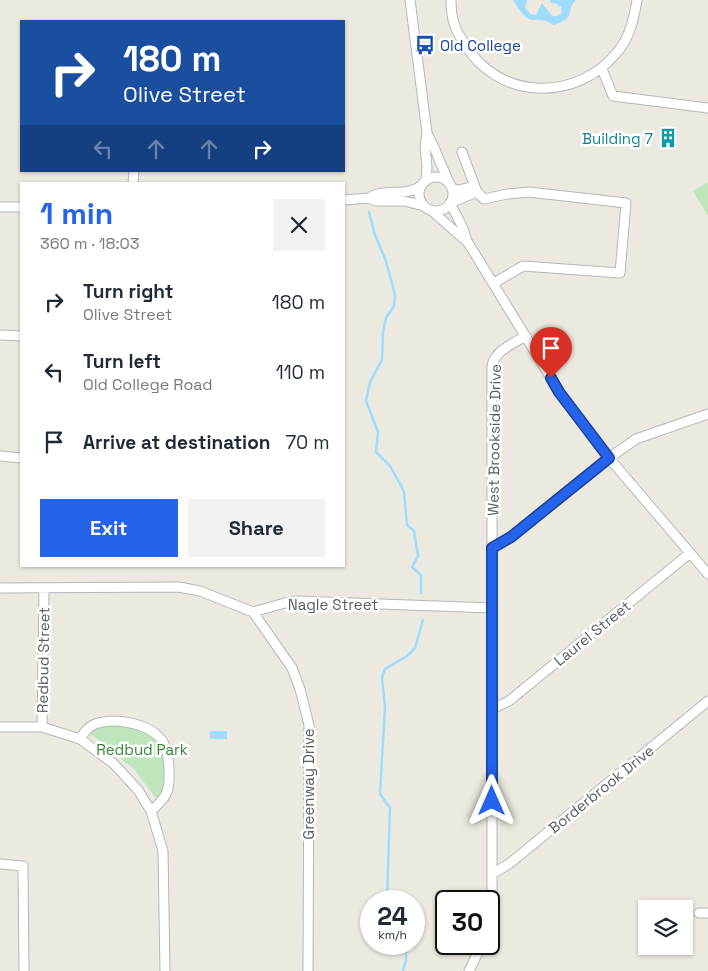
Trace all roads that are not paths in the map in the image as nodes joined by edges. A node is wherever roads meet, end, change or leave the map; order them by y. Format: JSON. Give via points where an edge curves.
{"nodes":[{"id":1,"x":410,"y":0,"type":"edge"},
{"id":2,"x":451,"y":0,"type":"edge"},
{"id":3,"x":637,"y":0,"type":"edge"},
{"id":4,"x":602,"y":69,"type":"junction"},
{"id":5,"x":708,"y":108,"type":"edge"},
{"id":6,"x":427,"y":133,"type":"junction"},
{"id":7,"x":462,"y":152,"type":"dead end"},
{"id":8,"x":424,"y":183,"type":"junction"},
{"id":9,"x":450,"y":187,"type":"junction"},
{"id":10,"x":476,"y":189,"type":"junction"},
{"id":11,"x":369,"y":198,"type":"junction"},
{"id":12,"x":345,"y":200,"type":"edge"},
{"id":13,"x":450,"y":203,"type":"junction"},
{"id":14,"x":0,"y":207,"type":"edge"},
{"id":15,"x":20,"y":207,"type":"edge"},
{"id":16,"x":428,"y":208,"type":"junction"},
{"id":17,"x":466,"y":241,"type":"junction"},
{"id":18,"x":494,"y":284,"type":"junction"},
{"id":19,"x":0,"y":335,"type":"edge"},
{"id":20,"x":20,"y":336,"type":"edge"},
{"id":21,"x":526,"y":336,"type":"junction"},
{"id":22,"x":708,"y":414,"type":"edge"},
{"id":23,"x":0,"y":456,"type":"edge"},
{"id":24,"x":20,"y":458,"type":"edge"},
{"id":25,"x":609,"y":458,"type":"junction"},
{"id":26,"x":492,"y":548,"type":"junction"},
{"id":27,"x":690,"y":553,"type":"junction"},
{"id":28,"x":708,"y":574,"type":"edge"},
{"id":29,"x":0,"y":588,"type":"edge"},
{"id":30,"x":44,"y":588,"type":"junction"},
{"id":31,"x":492,"y":608,"type":"junction"},
{"id":32,"x":253,"y":612,"type":"junction"},
{"id":33,"x":708,"y":701,"type":"edge"},
{"id":34,"x":492,"y":709,"type":"junction"},
{"id":35,"x":0,"y":727,"type":"edge"},
{"id":36,"x":42,"y":727,"type":"junction"},
{"id":37,"x":80,"y":739,"type":"junction"},
{"id":38,"x":151,"y":811,"type":"junction"},
{"id":39,"x":0,"y":864,"type":"edge"},
{"id":40,"x":492,"y":874,"type":"junction"},
{"id":41,"x":491,"y":890,"type":"edge"},
{"id":42,"x":477,"y":955,"type":"edge"},
{"id":43,"x":24,"y":971,"type":"edge"},
{"id":44,"x":165,"y":971,"type":"edge"},
{"id":45,"x":308,"y":971,"type":"edge"},
{"id":46,"x":469,"y":971,"type":"edge"}],
"edges":[{"from":1,"to":6,"type":"street"},
{"from":2,"to":4,"type":"street","via":[[451,16],[471,55],[490,73],[514,85],[544,89],[575,84]]},
{"from":3,"to":4,"type":"street","via":[[632,25],[620,49]]},
{"from":4,"to":5,"type":"street","via":[[613,96]]},
{"from":6,"to":8,"type":"street"},
{"from":6,"to":9,"type":"street"},
{"from":7,"to":10,"type":"street"},
{"from":8,"to":9,"type":"street","via":[[441,178]]},
{"from":8,"to":11,"type":"street","via":[[412,191],[375,194]]},
{"from":8,"to":16,"type":"street","via":[[419,196]]},
{"from":9,"to":10,"type":"street"},
{"from":9,"to":13,"type":"street"},
{"from":10,"to":13,"type":"street"},
{"from":10,"to":18,"type":"street","via":[[484,199],[529,192],[626,203],[620,273],[523,266]]},
{"from":11,"to":12,"type":"street"},
{"from":11,"to":16,"type":"street","via":[[376,202],[410,201]]},
{"from":13,"to":16,"type":"street","via":[[442,210]]},
{"from":13,"to":17,"type":"street"},
{"from":14,"to":15,"type":"street"},
{"from":16,"to":17,"type":"street"},
{"from":17,"to":18,"type":"street"},
{"from":18,"to":21,"type":"street"},
{"from":19,"to":20,"type":"street"},
{"from":21,"to":25,"type":"street","via":[[559,392]]},
{"from":21,"to":26,"type":"street","name":"West Brookside Drive","via":[[500,352],[493,362]]},
{"from":22,"to":25,"type":"street","via":[[636,439]]},
{"from":23,"to":24,"type":"street"},
{"from":25,"to":26,"type":"street","via":[[511,537]]},
{"from":25,"to":27,"type":"street"},
{"from":26,"to":31,"type":"street","name":"West Brookside Drive"},
{"from":27,"to":28,"type":"street"},
{"from":27,"to":34,"type":"street","name":"Laurel Street","via":[[509,701]]},
{"from":29,"to":30,"type":"street"},
{"from":30,"to":32,"type":"street","via":[[179,587]]},
{"from":30,"to":36,"type":"street","name":"Redbud Street"},
{"from":31,"to":32,"type":"street","name":"Nagle Street","via":[[297,601]]},
{"from":31,"to":34,"type":"street","name":"West Brookside Drive"},
{"from":32,"to":45,"type":"street","name":"Greenway Drive","via":[[292,668],[309,725]]},
{"from":33,"to":40,"type":"street","name":"Borderbrook Drive","via":[[509,864]]},
{"from":34,"to":40,"type":"street","name":"West Brookside Drive"},
{"from":35,"to":36,"type":"street"},
{"from":36,"to":37,"type":"street","name":"Redbud Street"},
{"from":37,"to":38,"type":"street","name":"Redbud Street","via":[[129,779]]},
{"from":37,"to":38,"type":"street","via":[[93,725],[113,722],[147,727],[162,741],[168,753],[170,782],[163,800]]},
{"from":38,"to":44,"type":"street","name":"Redbud Street","via":[[163,851]]},
{"from":39,"to":43,"type":"street","via":[[23,866]]},
{"from":40,"to":41,"type":"street","name":"West Brookside Drive"},
{"from":42,"to":46,"type":"street"}]}
